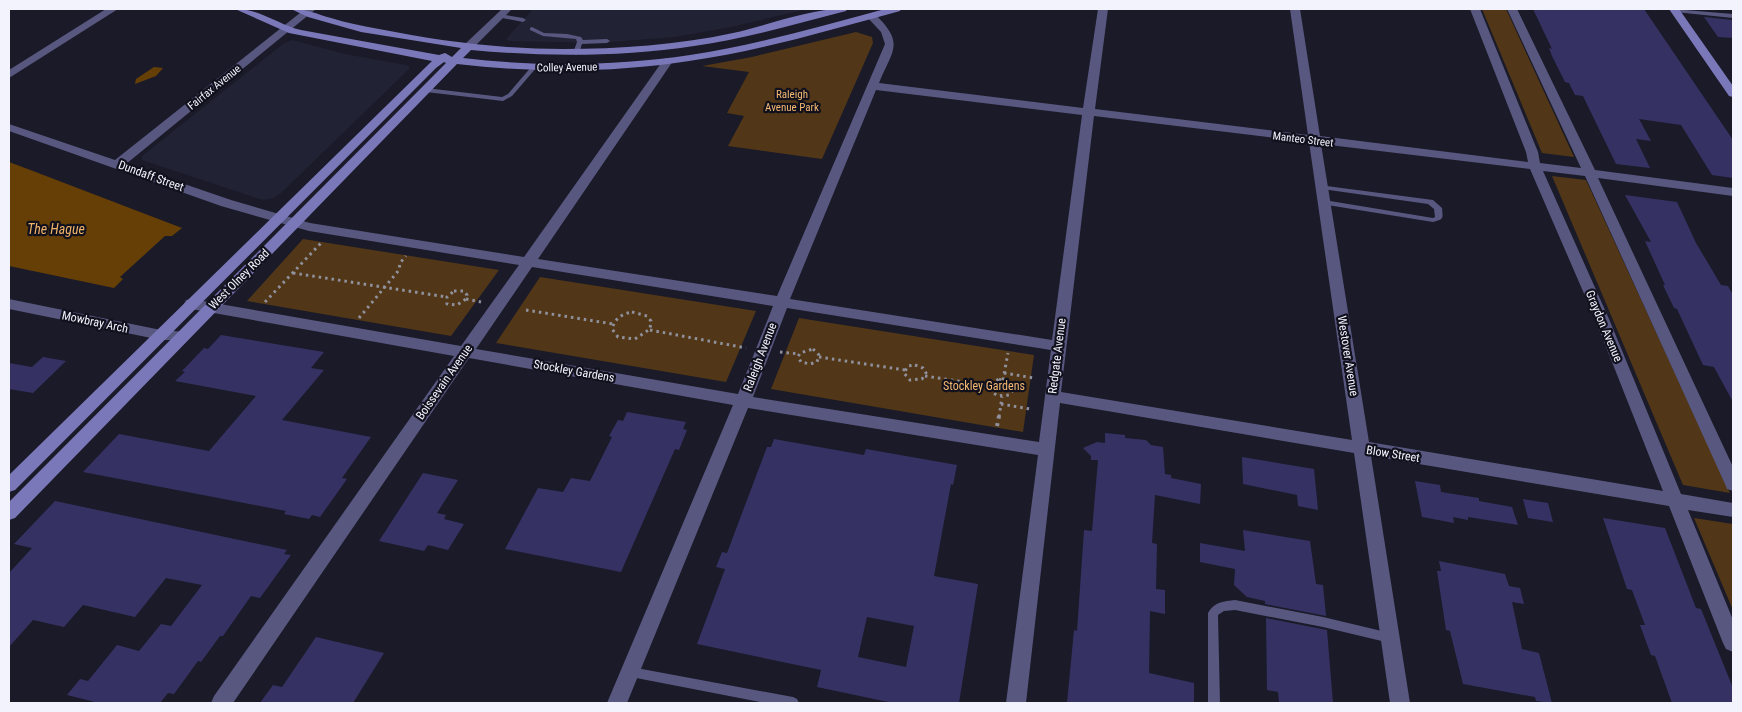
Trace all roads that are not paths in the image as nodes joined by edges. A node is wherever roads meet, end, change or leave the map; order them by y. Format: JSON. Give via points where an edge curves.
{"nodes":[{"id":1,"x":113,"y":9,"type":"edge"},
{"id":2,"x":240,"y":9,"type":"edge"},
{"id":3,"x":296,"y":9,"type":"edge"},
{"id":4,"x":842,"y":9,"type":"edge"},
{"id":5,"x":896,"y":9,"type":"edge"},
{"id":6,"x":1103,"y":9,"type":"edge"},
{"id":7,"x":1294,"y":9,"type":"edge"},
{"id":8,"x":1475,"y":9,"type":"edge"},
{"id":9,"x":1512,"y":9,"type":"edge"},
{"id":10,"x":1675,"y":9,"type":"edge"},
{"id":11,"x":308,"y":11,"type":"edge"},
{"id":12,"x":503,"y":13,"type":"edge"},
{"id":13,"x":871,"y":16,"type":"junction"},
{"id":14,"x":1733,"y":16,"type":"edge"},
{"id":15,"x":523,"y":20,"type":"dead end"},
{"id":16,"x":286,"y":29,"type":"junction"},
{"id":17,"x":532,"y":30,"type":"dead end"},
{"id":18,"x":607,"y":41,"type":"dead end"},
{"id":19,"x":580,"y":42,"type":"junction"},
{"id":20,"x":469,"y":46,"type":"junction"},
{"id":21,"x":576,"y":53,"type":"junction"},
{"id":22,"x":439,"y":58,"type":"junction"},
{"id":23,"x":456,"y":61,"type":"junction"},
{"id":24,"x":668,"y":61,"type":"junction"},
{"id":25,"x":534,"y":67,"type":"junction"},
{"id":26,"x":9,"y":75,"type":"edge"},
{"id":27,"x":872,"y":86,"type":"junction"},
{"id":28,"x":426,"y":90,"type":"junction"},
{"id":29,"x":1733,"y":94,"type":"edge"},
{"id":30,"x":1088,"y":113,"type":"junction"},
{"id":31,"x":9,"y":127,"type":"edge"},
{"id":32,"x":1314,"y":140,"type":"junction"},
{"id":33,"x":118,"y":164,"type":"junction"},
{"id":34,"x":1535,"y":166,"type":"junction"},
{"id":35,"x":1590,"y":174,"type":"junction"},
{"id":36,"x":1322,"y":187,"type":"junction"},
{"id":37,"x":1733,"y":192,"type":"edge"},
{"id":38,"x":1324,"y":202,"type":"junction"},
{"id":39,"x":277,"y":218,"type":"junction"},
{"id":40,"x":294,"y":223,"type":"junction"},
{"id":41,"x":529,"y":262,"type":"junction"},
{"id":42,"x":781,"y":303,"type":"junction"},
{"id":43,"x":9,"y":304,"type":"edge"},
{"id":44,"x":192,"y":304,"type":"junction"},
{"id":45,"x":210,"y":308,"type":"junction"},
{"id":46,"x":161,"y":336,"type":"junction"},
{"id":47,"x":182,"y":336,"type":"junction"},
{"id":48,"x":1058,"y":346,"type":"junction"},
{"id":49,"x":466,"y":352,"type":"junction"},
{"id":50,"x":1052,"y":396,"type":"junction"},
{"id":51,"x":743,"y":401,"type":"junction"},
{"id":52,"x":1362,"y":448,"type":"junction"},
{"id":53,"x":1046,"y":450,"type":"junction"},
{"id":54,"x":1733,"y":484,"type":"edge"},
{"id":55,"x":9,"y":485,"type":"edge"},
{"id":56,"x":1675,"y":500,"type":"junction"},
{"id":57,"x":1733,"y":510,"type":"edge"},
{"id":58,"x":9,"y":513,"type":"edge"},
{"id":59,"x":1390,"y":638,"type":"junction"},
{"id":60,"x":1733,"y":643,"type":"edge"},
{"id":61,"x":631,"y":672,"type":"junction"},
{"id":62,"x":221,"y":703,"type":"edge"},
{"id":63,"x":617,"y":703,"type":"edge"},
{"id":64,"x":793,"y":703,"type":"edge"},
{"id":65,"x":1016,"y":703,"type":"edge"},
{"id":66,"x":1214,"y":703,"type":"edge"},
{"id":67,"x":1400,"y":703,"type":"edge"}],
"edges":[{"from":1,"to":26,"type":"street"},
{"from":2,"to":16,"type":"main road","name":"Colley Avenue"},
{"from":3,"to":11,"type":"main road","name":"Colley Avenue"},
{"from":4,"to":21,"type":"main road","name":"Colley Avenue","via":[[694,43]]},
{"from":5,"to":13,"type":"main road","name":"Colley Avenue"},
{"from":6,"to":30,"type":"street","name":"Redgate Avenue"},
{"from":7,"to":32,"type":"street","name":"Westover Avenue"},
{"from":8,"to":34,"type":"street","name":"Graydon Avenue"},
{"from":9,"to":35,"type":"street"},
{"from":10,"to":14,"type":"lane"},
{"from":10,"to":29,"type":"main road"},
{"from":11,"to":16,"type":"street","name":"Fairfax Avenue"},
{"from":11,"to":20,"type":"main road","name":"Colley Avenue","via":[[399,36]]},
{"from":12,"to":15,"type":"lane"},
{"from":12,"to":20,"type":"street","name":"West Olney Road"},
{"from":13,"to":24,"type":"main road","name":"Colley Avenue","via":[[771,42]]},
{"from":13,"to":27,"type":"street","name":"Raleigh Avenue","via":[[885,31],[890,44]]},
{"from":16,"to":22,"type":"main road","name":"Colley Avenue","via":[[393,52]]},
{"from":16,"to":33,"type":"street","name":"Fairfax Avenue"},
{"from":17,"to":19,"type":"lane","via":[[545,36],[575,36]]},
{"from":18,"to":19,"type":"lane"},
{"from":19,"to":21,"type":"lane"},
{"from":20,"to":21,"type":"main road","name":"Colley Avenue","via":[[507,51]]},
{"from":20,"to":22,"type":"main road","name":"West Olney Road"},
{"from":20,"to":23,"type":"main road","name":"West Olney Road"},
{"from":22,"to":23,"type":"main road","name":"Colley Avenue"},
{"from":22,"to":39,"type":"main road","name":"West Olney Road"},
{"from":23,"to":25,"type":"main road","name":"Colley Avenue"},
{"from":23,"to":28,"type":"main road","name":"West Olney Road"},
{"from":24,"to":25,"type":"main road","name":"Colley Avenue","via":[[582,68]]},
{"from":24,"to":41,"type":"street","name":"Boissevain Avenue"},
{"from":25,"to":28,"type":"lane","via":[[503,99]]},
{"from":27,"to":30,"type":"street","name":"Manteo Street"},
{"from":27,"to":42,"type":"street","name":"Raleigh Avenue"},
{"from":28,"to":40,"type":"main road","name":"West Olney Road"},
{"from":30,"to":32,"type":"street","name":"Manteo Street"},
{"from":30,"to":48,"type":"street","name":"Redgate Avenue"},
{"from":31,"to":33,"type":"street","name":"Dundaff Street"},
{"from":32,"to":34,"type":"street","name":"Manteo Street"},
{"from":32,"to":36,"type":"street","name":"Westover Avenue"},
{"from":33,"to":39,"type":"street","name":"Dundaff Street"},
{"from":34,"to":35,"type":"street","name":"Manteo Street"},
{"from":34,"to":56,"type":"street","name":"Graydon Avenue","via":[[1602,319]]},
{"from":35,"to":37,"type":"street","name":"Manteo Street"},
{"from":35,"to":54,"type":"street"},
{"from":36,"to":38,"type":"street","name":"Westover Avenue"},
{"from":36,"to":38,"type":"lane","via":[[1430,202],[1438,208],[1439,218],[1433,220]]},
{"from":38,"to":52,"type":"street","name":"Westover Avenue"},
{"from":39,"to":40,"type":"street","name":"Dundaff Street"},
{"from":39,"to":44,"type":"main road","name":"West Olney Road"},
{"from":40,"to":41,"type":"street"},
{"from":40,"to":45,"type":"main road","name":"West Olney Road"},
{"from":41,"to":42,"type":"street"},
{"from":41,"to":49,"type":"street","name":"Boissevain Avenue"},
{"from":42,"to":48,"type":"street"},
{"from":42,"to":51,"type":"street","name":"Raleigh Avenue"},
{"from":43,"to":46,"type":"street","name":"Mowbray Arch"},
{"from":44,"to":45,"type":"street","name":"Stockley Gardens"},
{"from":44,"to":46,"type":"main road","name":"West Olney Road"},
{"from":45,"to":47,"type":"main road","name":"West Olney Road"},
{"from":45,"to":49,"type":"street","name":"Stockley Gardens"},
{"from":46,"to":47,"type":"street","name":"Mowbray Arch"},
{"from":46,"to":55,"type":"main road","name":"West Olney Road"},
{"from":47,"to":58,"type":"main road","name":"West Olney Road"},
{"from":48,"to":50,"type":"street","name":"Redgate Avenue"},
{"from":49,"to":51,"type":"street","name":"Stockley Gardens"},
{"from":49,"to":62,"type":"street","name":"Boissevain Avenue"},
{"from":50,"to":52,"type":"street","name":"Blow Street"},
{"from":50,"to":53,"type":"street","name":"Redgate Avenue"},
{"from":51,"to":53,"type":"street","name":"Stockley Gardens"},
{"from":51,"to":61,"type":"street","name":"Raleigh Avenue"},
{"from":52,"to":56,"type":"street","name":"Blow Street"},
{"from":52,"to":59,"type":"street","name":"Westover Avenue"},
{"from":53,"to":65,"type":"street","name":"Redgate Avenue"},
{"from":56,"to":57,"type":"street","name":"Blow Street"},
{"from":56,"to":60,"type":"street","name":"Graydon Avenue"},
{"from":59,"to":66,"type":"lane","via":[[1252,608],[1222,606],[1213,613]]},
{"from":59,"to":67,"type":"street","name":"Westover Avenue"},
{"from":61,"to":63,"type":"street","name":"Raleigh Avenue"},
{"from":61,"to":64,"type":"lane"}]}
